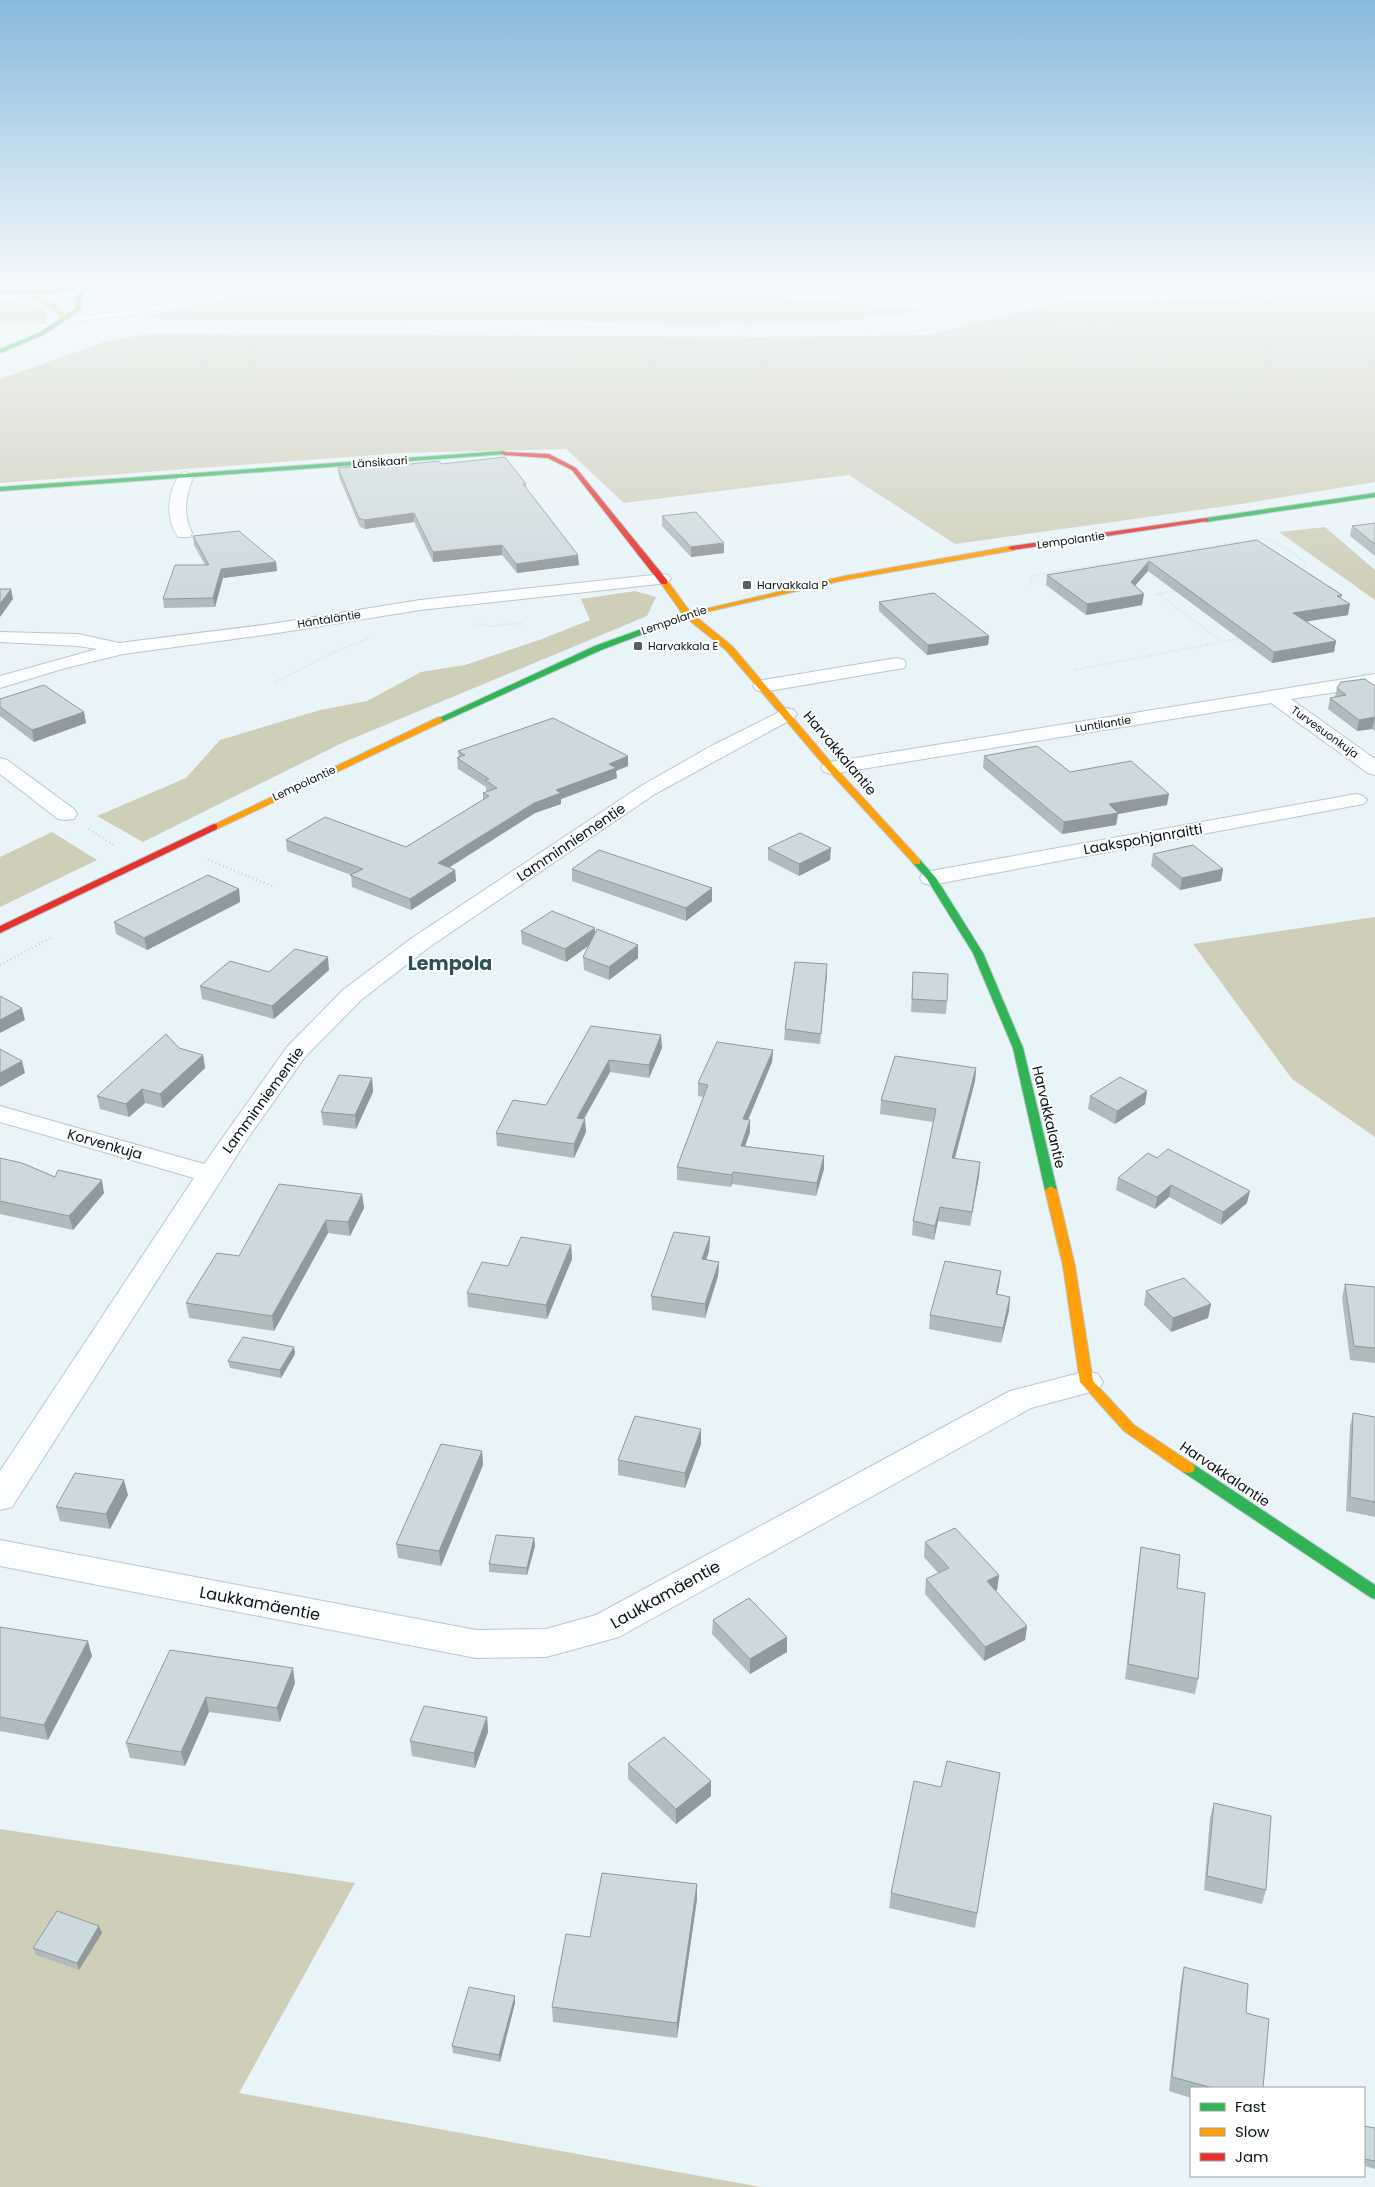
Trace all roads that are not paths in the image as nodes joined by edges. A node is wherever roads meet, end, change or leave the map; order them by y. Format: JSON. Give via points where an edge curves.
{"nodes":[{"id":1,"x":185,"y":477,"type":"junction"},
{"id":2,"x":0,"y":489,"type":"edge"},
{"id":3,"x":1375,"y":495,"type":"edge"},
{"id":4,"x":184,"y":533,"type":"dead end"},
{"id":5,"x":662,"y":579,"type":"junction"},
{"id":6,"x":687,"y":614,"type":"junction"},
{"id":7,"x":0,"y":637,"type":"edge"},
{"id":8,"x":123,"y":648,"type":"junction"},
{"id":9,"x":897,"y":664,"type":"dead end"},
{"id":10,"x":1375,"y":680,"type":"edge"},
{"id":11,"x":0,"y":682,"type":"edge"},
{"id":12,"x":763,"y":686,"type":"junction"},
{"id":13,"x":1274,"y":696,"type":"junction"},
{"id":14,"x":788,"y":714,"type":"junction"},
{"id":15,"x":0,"y":764,"type":"edge"},
{"id":16,"x":831,"y":768,"type":"junction"},
{"id":17,"x":1375,"y":769,"type":"edge"},
{"id":18,"x":1356,"y":800,"type":"dead end"},
{"id":19,"x":66,"y":814,"type":"dead end"},
{"id":20,"x":931,"y":878,"type":"junction"},
{"id":21,"x":0,"y":930,"type":"edge"},
{"id":22,"x":0,"y":1114,"type":"edge"},
{"id":23,"x":210,"y":1174,"type":"junction"},
{"id":24,"x":1088,"y":1382,"type":"junction"},
{"id":25,"x":0,"y":1498,"type":"edge"},
{"id":26,"x":0,"y":1553,"type":"edge"},
{"id":27,"x":1375,"y":1593,"type":"edge"}],
"edges":[{"from":1,"to":2,"type":"main road","name":"Länsikaari"},
{"from":1,"to":4,"type":"street","via":[[176,502],[176,519]]},
{"from":1,"to":5,"type":"main road","name":"Länsikaari","via":[[512,452],[549,456],[574,469]]},
{"from":3,"to":6,"type":"main road","name":"Lempolantie","via":[[979,553],[844,578]]},
{"from":5,"to":6,"type":"main road","name":"Länsikaari"},
{"from":5,"to":8,"type":"street","name":"Häntäläntie","via":[[420,605]]},
{"from":6,"to":12,"type":"main road","name":"Harvakkalantie","via":[[729,648]]},
{"from":6,"to":21,"type":"main road","name":"Lempolantie","via":[[507,688]]},
{"from":7,"to":8,"type":"street","via":[[78,640]]},
{"from":8,"to":11,"type":"street","name":"Häntäläntie"},
{"from":9,"to":12,"type":"street"},
{"from":10,"to":13,"type":"street","name":"Luntilantie"},
{"from":12,"to":14,"type":"main road","name":"Harvakkalantie"},
{"from":13,"to":16,"type":"street","name":"Luntilantie"},
{"from":13,"to":17,"type":"street","name":"Turvesuonkuja"},
{"from":14,"to":16,"type":"main road","name":"Harvakkalantie"},
{"from":14,"to":23,"type":"street","name":"Lamminniementie","via":[[648,790],[420,943],[352,995],[296,1052]]},
{"from":15,"to":19,"type":"street"},
{"from":16,"to":20,"type":"main road","name":"Harvakkalantie"},
{"from":18,"to":20,"type":"street","name":"Laakspohjanraitti"},
{"from":20,"to":24,"type":"main road","name":"Harvakkalantie","via":[[978,953],[1018,1048],[1068,1266]]},
{"from":22,"to":23,"type":"street","name":"Korvenkuja"},
{"from":23,"to":25,"type":"street","name":"Lamminniementie"},
{"from":24,"to":26,"type":"street","name":"Laukkamäentie","via":[[1021,1399],[606,1627],[546,1643],[476,1644]]},
{"from":24,"to":27,"type":"main road","name":"Harvakkalantie","via":[[1129,1428]]}]}
